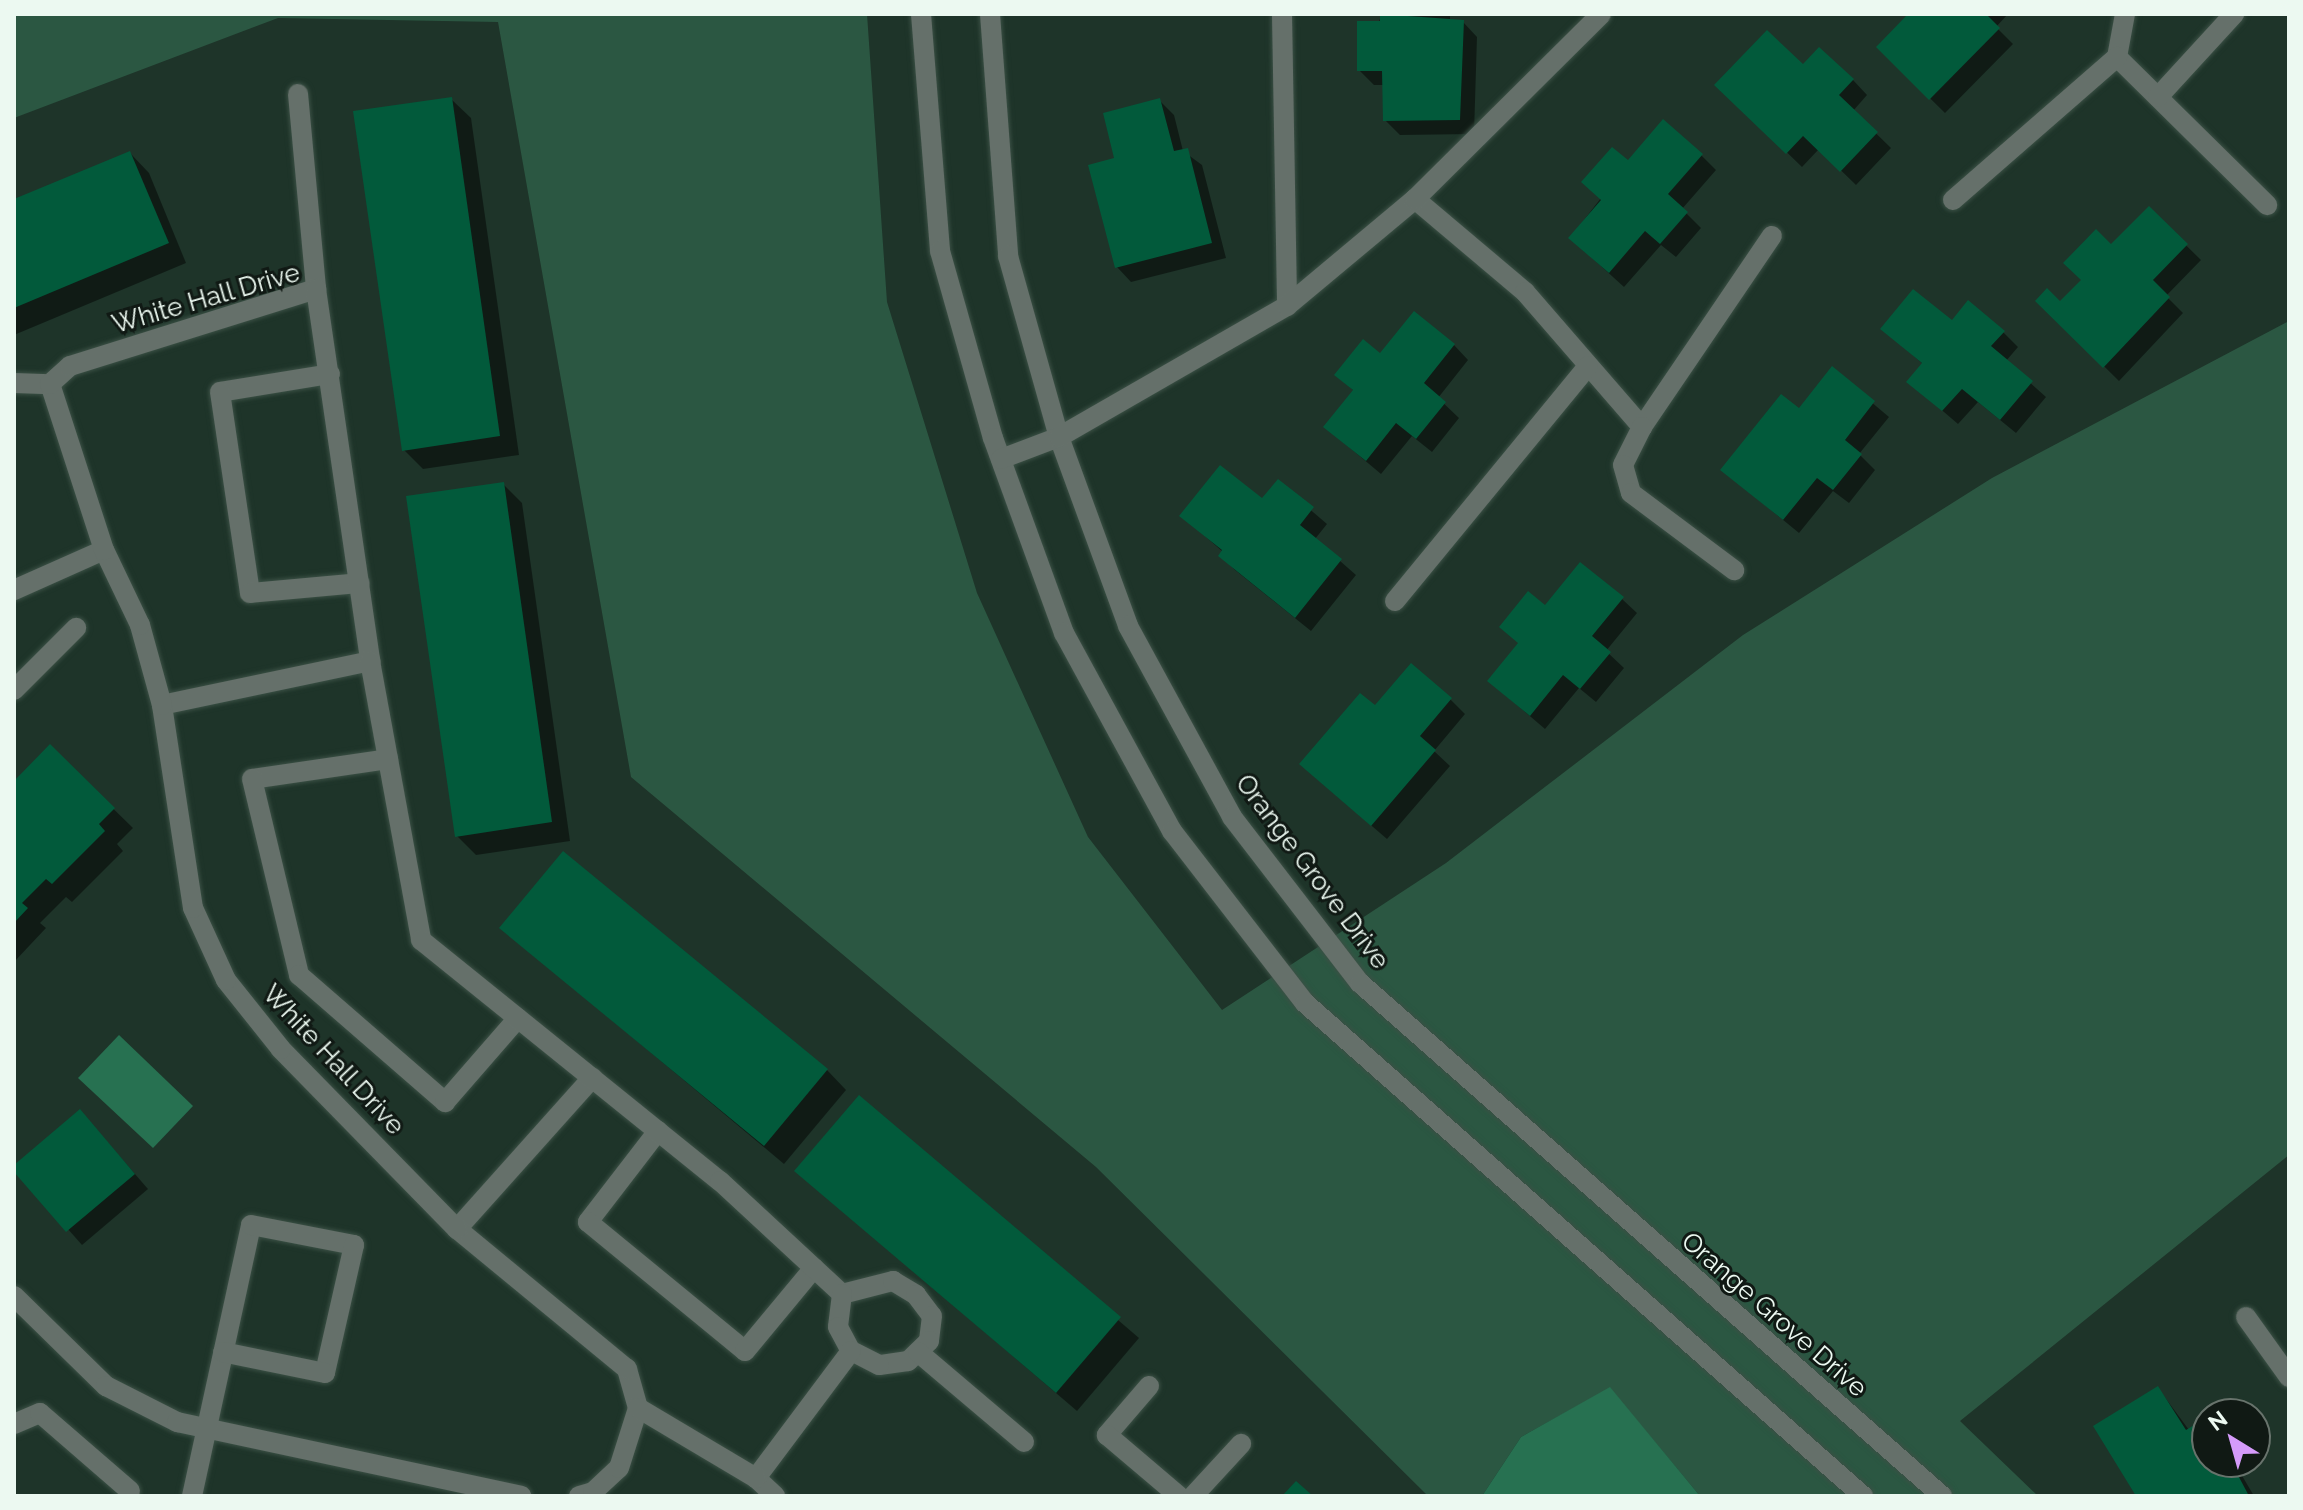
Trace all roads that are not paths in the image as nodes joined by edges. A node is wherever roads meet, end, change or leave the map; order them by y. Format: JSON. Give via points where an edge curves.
{"nodes":[{"id":1,"x":921,"y":14,"type":"edge"},
{"id":2,"x":990,"y":14,"type":"edge"},
{"id":3,"x":1282,"y":14,"type":"edge"},
{"id":4,"x":1601,"y":14,"type":"edge"},
{"id":5,"x":2125,"y":14,"type":"edge"},
{"id":6,"x":2234,"y":14,"type":"edge"},
{"id":7,"x":2117,"y":57,"type":"junction"},
{"id":8,"x":298,"y":94,"type":"dead end"},
{"id":9,"x":2158,"y":97,"type":"junction"},
{"id":10,"x":1415,"y":199,"type":"junction"},
{"id":11,"x":1953,"y":200,"type":"dead end"},
{"id":12,"x":2267,"y":205,"type":"dead end"},
{"id":13,"x":1772,"y":236,"type":"dead end"},
{"id":14,"x":316,"y":289,"type":"junction"},
{"id":15,"x":1287,"y":306,"type":"junction"},
{"id":16,"x":1588,"y":366,"type":"junction"},
{"id":17,"x":330,"y":374,"type":"junction"},
{"id":18,"x":14,"y":383,"type":"edge"},
{"id":19,"x":50,"y":384,"type":"junction"},
{"id":20,"x":1642,"y":427,"type":"junction"},
{"id":21,"x":1059,"y":437,"type":"junction"},
{"id":22,"x":1001,"y":459,"type":"junction"},
{"id":23,"x":104,"y":550,"type":"junction"},
{"id":24,"x":1734,"y":570,"type":"dead end"},
{"id":25,"x":360,"y":583,"type":"junction"},
{"id":26,"x":14,"y":590,"type":"edge"},
{"id":27,"x":1395,"y":601,"type":"dead end"},
{"id":28,"x":76,"y":628,"type":"dead end"},
{"id":29,"x":370,"y":661,"type":"junction"},
{"id":30,"x":14,"y":690,"type":"edge"},
{"id":31,"x":162,"y":705,"type":"junction"},
{"id":32,"x":388,"y":759,"type":"junction"},
{"id":33,"x":518,"y":1018,"type":"junction"},
{"id":34,"x":592,"y":1078,"type":"junction"},
{"id":35,"x":658,"y":1131,"type":"junction"},
{"id":36,"x":457,"y":1229,"type":"junction"},
{"id":37,"x":814,"y":1268,"type":"junction"},
{"id":38,"x":842,"y":1294,"type":"junction"},
{"id":39,"x":14,"y":1296,"type":"edge"},
{"id":40,"x":2246,"y":1317,"type":"dead end"},
{"id":41,"x":851,"y":1351,"type":"junction"},
{"id":42,"x":223,"y":1352,"type":"junction"},
{"id":43,"x":918,"y":1352,"type":"junction"},
{"id":44,"x":2289,"y":1377,"type":"edge"},
{"id":45,"x":1149,"y":1386,"type":"dead end"},
{"id":46,"x":638,"y":1408,"type":"junction"},
{"id":47,"x":14,"y":1424,"type":"edge"},
{"id":48,"x":206,"y":1428,"type":"junction"},
{"id":49,"x":1024,"y":1442,"type":"dead end"},
{"id":50,"x":1241,"y":1444,"type":"dead end"},
{"id":51,"x":756,"y":1478,"type":"junction"},
{"id":52,"x":130,"y":1491,"type":"dead end"},
{"id":53,"x":589,"y":1495,"type":"edge"},
{"id":54,"x":192,"y":1496,"type":"edge"},
{"id":55,"x":521,"y":1496,"type":"edge"},
{"id":56,"x":775,"y":1496,"type":"edge"},
{"id":57,"x":1179,"y":1496,"type":"edge"},
{"id":58,"x":1193,"y":1496,"type":"edge"},
{"id":59,"x":1863,"y":1496,"type":"edge"},
{"id":60,"x":1942,"y":1496,"type":"edge"}],
"edges":[{"from":1,"to":22,"type":"street","via":[[940,251]]},
{"from":2,"to":21,"type":"street","name":"Orange Grove Drive","via":[[1008,256]]},
{"from":3,"to":15,"type":"street"},
{"from":4,"to":10,"type":"street"},
{"from":5,"to":7,"type":"street"},
{"from":6,"to":9,"type":"street"},
{"from":7,"to":9,"type":"street"},
{"from":7,"to":11,"type":"street"},
{"from":8,"to":14,"type":"street"},
{"from":9,"to":12,"type":"street"},
{"from":10,"to":15,"type":"street"},
{"from":10,"to":16,"type":"street","via":[[1525,292]]},
{"from":13,"to":20,"type":"street"},
{"from":14,"to":17,"type":"street","name":"White Hall Drive"},
{"from":14,"to":19,"type":"street","name":"White Hall Drive","via":[[70,366]]},
{"from":15,"to":21,"type":"street"},
{"from":16,"to":20,"type":"street"},
{"from":16,"to":27,"type":"street"},
{"from":17,"to":25,"type":"street","name":"White Hall Drive"},
{"from":17,"to":25,"type":"street","via":[[220,392],[250,593]]},
{"from":18,"to":19,"type":"street"},
{"from":19,"to":23,"type":"street","name":"White Hall Drive"},
{"from":20,"to":24,"type":"street","via":[[1623,465],[1631,493]]},
{"from":21,"to":22,"type":"street"},
{"from":21,"to":60,"type":"street","name":"Orange Grove Drive","via":[[1128,626],[1232,817],[1360,983]]},
{"from":22,"to":59,"type":"street","via":[[1064,633],[1172,831],[1305,1003]]},
{"from":23,"to":26,"type":"street"},
{"from":23,"to":31,"type":"street","name":"White Hall Drive","via":[[140,625]]},
{"from":25,"to":29,"type":"street","name":"White Hall Drive"},
{"from":28,"to":30,"type":"street"},
{"from":29,"to":31,"type":"street"},
{"from":29,"to":32,"type":"street","name":"White Hall Drive"},
{"from":31,"to":36,"type":"street","name":"White Hall Drive","via":[[193,908],[226,980],[281,1049]]},
{"from":32,"to":33,"type":"street","name":"White Hall Drive","via":[[421,940]]},
{"from":32,"to":33,"type":"street","via":[[252,779],[299,975],[445,1102]]},
{"from":33,"to":34,"type":"street","name":"White Hall Drive"},
{"from":34,"to":35,"type":"street","name":"White Hall Drive"},
{"from":34,"to":36,"type":"street"},
{"from":35,"to":37,"type":"street","name":"White Hall Drive"},
{"from":35,"to":37,"type":"street","via":[[588,1222],[745,1351]]},
{"from":36,"to":46,"type":"street","name":"White Hall Drive","via":[[627,1369]]},
{"from":37,"to":38,"type":"street","name":"White Hall Drive"},
{"from":38,"to":41,"type":"street","via":[[838,1327]]},
{"from":38,"to":43,"type":"street","via":[[893,1281],[916,1295],[932,1316],[929,1341]]},
{"from":39,"to":48,"type":"street","via":[[106,1386],[177,1422]]},
{"from":40,"to":44,"type":"street"},
{"from":41,"to":43,"type":"street","via":[[879,1365],[908,1361]]},
{"from":41,"to":51,"type":"street"},
{"from":42,"to":42,"type":"street","via":[[251,1225],[354,1245],[325,1373]]},
{"from":42,"to":48,"type":"street"},
{"from":43,"to":49,"type":"street"},
{"from":45,"to":57,"type":"street","via":[[1107,1435]]},
{"from":46,"to":51,"type":"street"},
{"from":46,"to":53,"type":"street","via":[[619,1468]]},
{"from":47,"to":52,"type":"street","via":[[40,1413]]},
{"from":48,"to":54,"type":"street"},
{"from":48,"to":55,"type":"street"},
{"from":50,"to":58,"type":"street"},
{"from":51,"to":56,"type":"street"}]}
